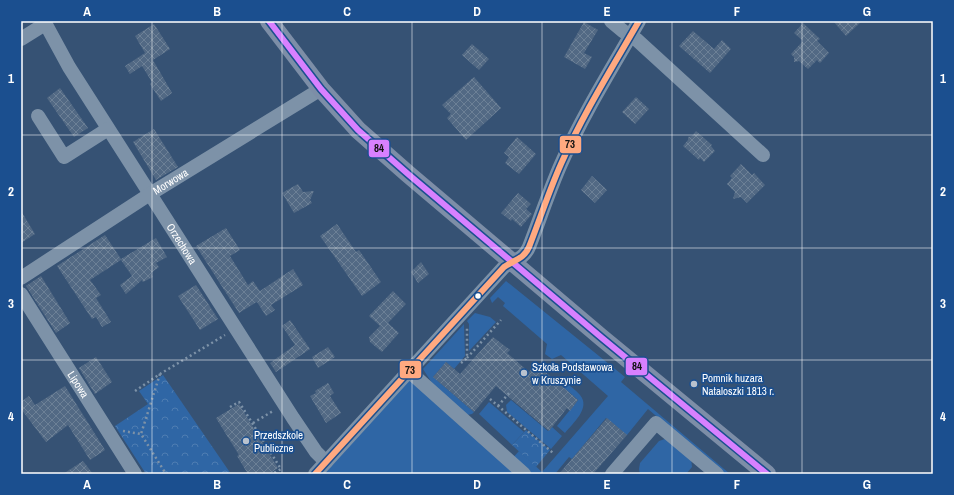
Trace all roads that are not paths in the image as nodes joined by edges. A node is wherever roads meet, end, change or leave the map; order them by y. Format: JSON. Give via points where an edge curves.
{"nodes":[{"id":1,"x":269,"y":21,"type":"edge"},
{"id":2,"x":611,"y":21,"type":"edge"},
{"id":3,"x":639,"y":21,"type":"edge"},
{"id":4,"x":45,"y":22,"type":"edge"},
{"id":5,"x":630,"y":36,"type":"junction"},
{"id":6,"x":21,"y":39,"type":"edge"},
{"id":7,"x":321,"y":89,"type":"junction"},
{"id":8,"x":38,"y":116,"type":"dead end"},
{"id":9,"x":108,"y":129,"type":"junction"},
{"id":10,"x":763,"y":155,"type":"dead end"},
{"id":11,"x":150,"y":194,"type":"junction"},
{"id":12,"x":512,"y":261,"type":"junction"},
{"id":13,"x":21,"y":278,"type":"edge"},
{"id":14,"x":21,"y":294,"type":"edge"},
{"id":15,"x":410,"y":372,"type":"junction"},
{"id":16,"x":326,"y":462,"type":"junction"},
{"id":17,"x":135,"y":474,"type":"edge"},
{"id":18,"x":315,"y":474,"type":"edge"},
{"id":19,"x":524,"y":474,"type":"edge"},
{"id":20,"x":612,"y":474,"type":"edge"},
{"id":21,"x":717,"y":474,"type":"edge"},
{"id":22,"x":767,"y":474,"type":"edge"}],
"edges":[{"from":1,"to":7,"type":"main road"},
{"from":2,"to":5,"type":"street"},
{"from":3,"to":5,"type":"street"},
{"from":4,"to":6,"type":"street"},
{"from":4,"to":9,"type":"street","name":"Orzechowa","via":[[69,67]]},
{"from":5,"to":10,"type":"street","via":[[656,56]]},
{"from":5,"to":12,"type":"street","via":[[599,87],[561,164],[528,250],[523,257]]},
{"from":7,"to":11,"type":"street","name":"Morwowa"},
{"from":7,"to":12,"type":"main road","via":[[358,130]]},
{"from":8,"to":9,"type":"street","via":[[64,157]]},
{"from":9,"to":11,"type":"street","name":"Orzechowa"},
{"from":11,"to":13,"type":"street","name":"Morwowa"},
{"from":11,"to":16,"type":"street","name":"Orzechowa","via":[[306,438]]},
{"from":12,"to":15,"type":"street"},
{"from":12,"to":22,"type":"main road"},
{"from":14,"to":17,"type":"street","name":"Lipowa"},
{"from":15,"to":16,"type":"street"},
{"from":15,"to":19,"type":"street"},
{"from":16,"to":18,"type":"street"},
{"from":20,"to":21,"type":"street","via":[[656,423]]}]}
